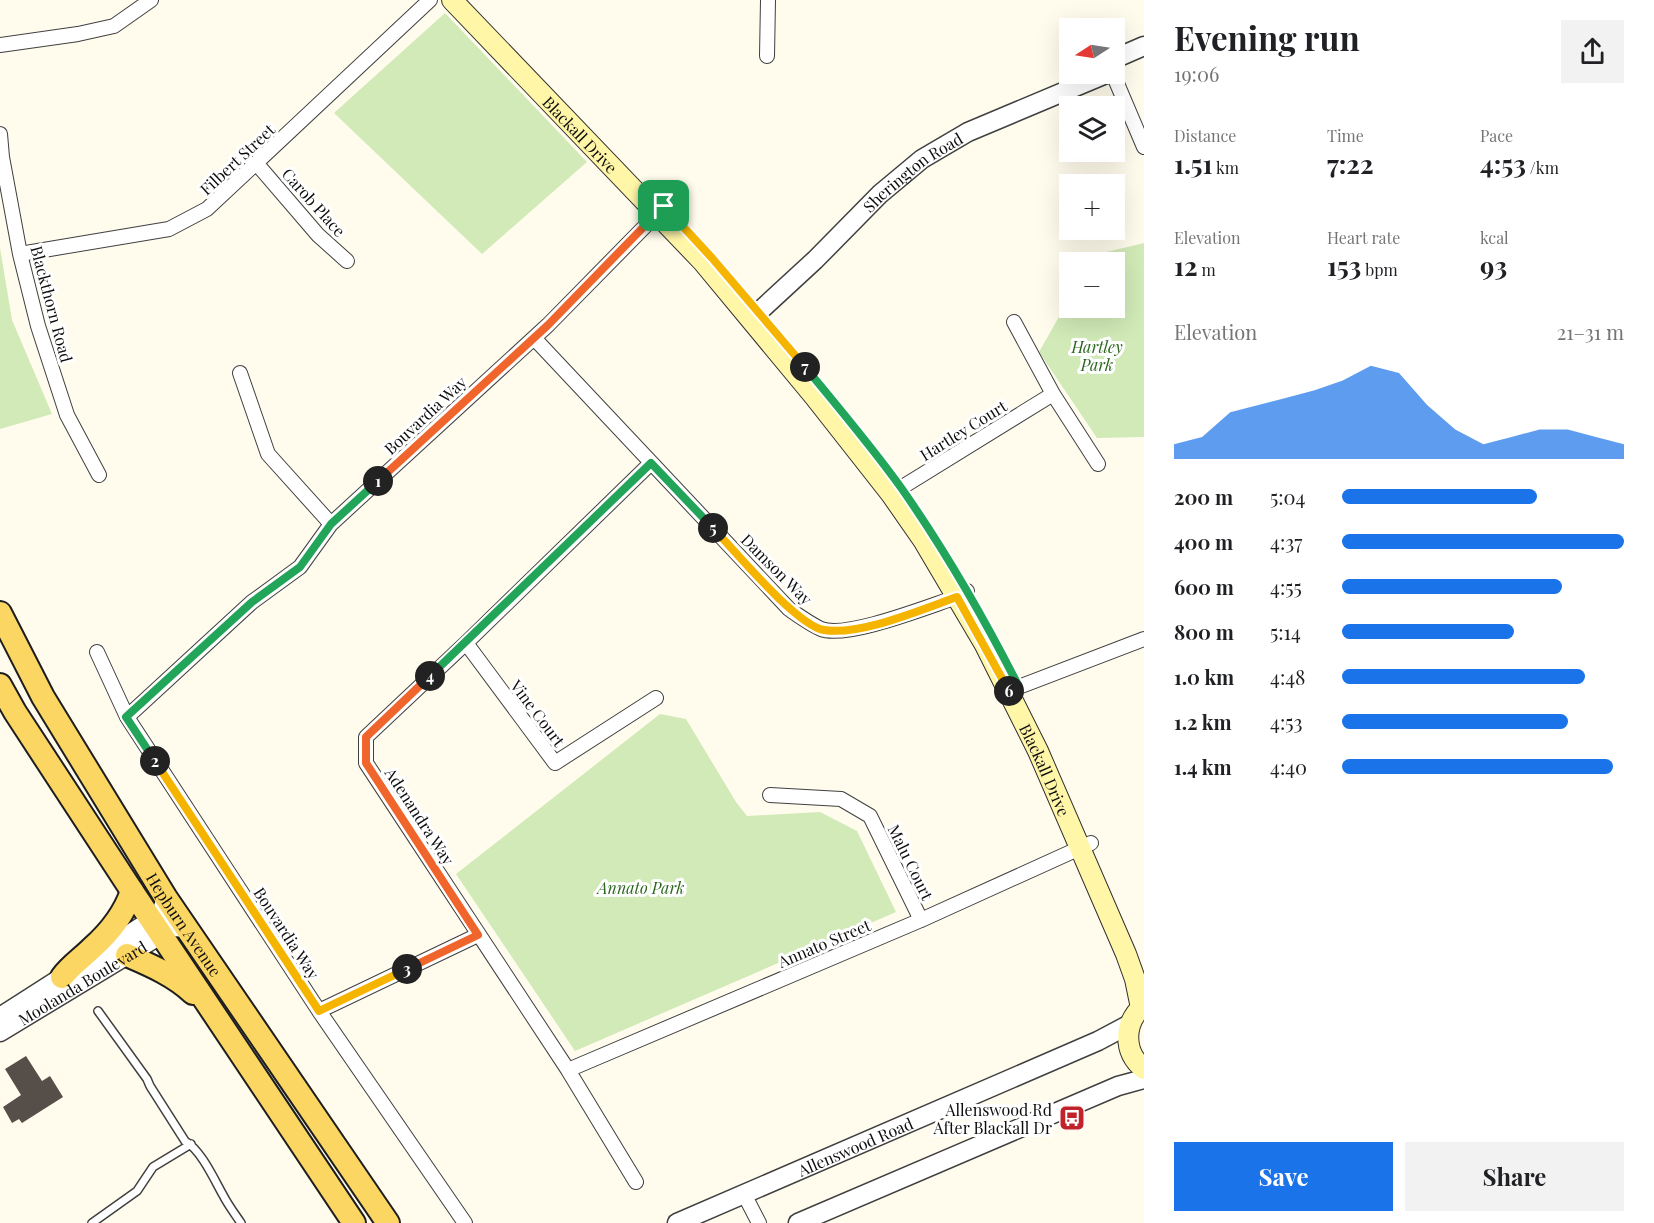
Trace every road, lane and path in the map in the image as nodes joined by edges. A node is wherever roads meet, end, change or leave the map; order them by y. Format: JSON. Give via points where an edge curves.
{"nodes":[{"id":1,"x":151,"y":0,"type":"edge"},
{"id":2,"x":430,"y":0,"type":"edge"},
{"id":3,"x":452,"y":0,"type":"edge"},
{"id":4,"x":468,"y":0,"type":"edge"},
{"id":5,"x":768,"y":0,"type":"edge"},
{"id":6,"x":0,"y":45,"type":"edge"},
{"id":7,"x":1144,"y":46,"type":"edge"},
{"id":8,"x":1125,"y":54,"type":"edge"},
{"id":9,"x":767,"y":56,"type":"dead end"},
{"id":10,"x":1144,"y":59,"type":"edge"},
{"id":11,"x":1125,"y":67,"type":"edge"},
{"id":12,"x":1059,"y":81,"type":"edge"},
{"id":13,"x":1082,"y":84,"type":"edge"},
{"id":14,"x":1119,"y":84,"type":"edge"},
{"id":15,"x":0,"y":134,"type":"edge"},
{"id":16,"x":1144,"y":147,"type":"edge"},
{"id":17,"x":257,"y":164,"type":"junction"},
{"id":18,"x":661,"y":210,"type":"junction"},
{"id":19,"x":20,"y":254,"type":"junction"},
{"id":20,"x":347,"y":261,"type":"dead end"},
{"id":21,"x":751,"y":310,"type":"junction"},
{"id":22,"x":1014,"y":322,"type":"dead end"},
{"id":23,"x":534,"y":338,"type":"junction"},
{"id":24,"x":240,"y":373,"type":"dead end"},
{"id":25,"x":1053,"y":394,"type":"junction"},
{"id":26,"x":651,"y":463,"type":"junction"},
{"id":27,"x":1098,"y":464,"type":"dead end"},
{"id":28,"x":99,"y":475,"type":"dead end"},
{"id":29,"x":896,"y":491,"type":"junction"},
{"id":30,"x":331,"y":524,"type":"junction"},
{"id":31,"x":962,"y":594,"type":"junction"},
{"id":32,"x":0,"y":613,"type":"edge"},
{"id":33,"x":1144,"y":639,"type":"edge"},
{"id":34,"x":466,"y":643,"type":"junction"},
{"id":35,"x":97,"y":652,"type":"dead end"},
{"id":36,"x":0,"y":685,"type":"edge"},
{"id":37,"x":1014,"y":689,"type":"junction"},
{"id":38,"x":656,"y":698,"type":"dead end"},
{"id":39,"x":126,"y":717,"type":"junction"},
{"id":40,"x":770,"y":795,"type":"dead end"},
{"id":41,"x":1085,"y":845,"type":"junction"},
{"id":42,"x":132,"y":891,"type":"junction"},
{"id":43,"x":166,"y":898,"type":"junction"},
{"id":44,"x":921,"y":920,"type":"junction"},
{"id":45,"x":155,"y":926,"type":"junction"},
{"id":46,"x":185,"y":928,"type":"junction"},
{"id":47,"x":478,"y":935,"type":"junction"},
{"id":48,"x":126,"y":955,"type":"junction"},
{"id":49,"x":1144,"y":968,"type":"edge"},
{"id":50,"x":62,"y":977,"type":"junction"},
{"id":51,"x":1142,"y":1006,"type":"edge"},
{"id":52,"x":210,"y":1008,"type":"junction"},
{"id":53,"x":98,"y":1011,"type":"dead end"},
{"id":54,"x":319,"y":1011,"type":"junction"},
{"id":55,"x":0,"y":1017,"type":"edge"},
{"id":56,"x":1130,"y":1024,"type":"junction"},
{"id":57,"x":0,"y":1032,"type":"edge"},
{"id":58,"x":1144,"y":1069,"type":"edge"},
{"id":59,"x":568,"y":1070,"type":"junction"},
{"id":60,"x":1144,"y":1079,"type":"edge"},
{"id":61,"x":190,"y":1144,"type":"junction"},
{"id":62,"x":636,"y":1182,"type":"dead end"},
{"id":63,"x":744,"y":1194,"type":"junction"},
{"id":64,"x":93,"y":1223,"type":"edge"},
{"id":65,"x":241,"y":1223,"type":"edge"},
{"id":66,"x":354,"y":1223,"type":"edge"},
{"id":67,"x":387,"y":1223,"type":"edge"},
{"id":68,"x":465,"y":1223,"type":"edge"},
{"id":69,"x":677,"y":1223,"type":"edge"},
{"id":70,"x":759,"y":1223,"type":"edge"},
{"id":71,"x":798,"y":1223,"type":"edge"}],
"edges":[{"from":1,"to":6,"type":"street","via":[[114,26]]},
{"from":2,"to":17,"type":"street","name":"Filbert Street"},
{"from":3,"to":18,"type":"main road","name":"Blackall Drive"},
{"from":4,"to":18,"type":"main road","name":"Blackall Drive"},
{"from":5,"to":9,"type":"street"},
{"from":7,"to":8,"type":"street"},
{"from":10,"to":11,"type":"street"},
{"from":12,"to":21,"type":"street","name":"Sherington Road","via":[[921,145],[868,188]]},
{"from":13,"to":21,"type":"street","name":"Sherington Road","via":[[968,132],[922,159],[880,194],[815,260]]},
{"from":14,"to":16,"type":"street"},
{"from":15,"to":19,"type":"street","name":"Blackthorn Road"},
{"from":17,"to":19,"type":"street","name":"Filbert Street","via":[[207,209],[169,229]]},
{"from":17,"to":20,"type":"street","name":"Carob Place"},
{"from":18,"to":21,"type":"main road","name":"Blackall Drive","via":[[703,262]]},
{"from":18,"to":23,"type":"street","name":"Bouvardia Way"},
{"from":19,"to":28,"type":"street","name":"Blackthorn Road","via":[[67,415]]},
{"from":21,"to":29,"type":"main road","name":"Blackall Drive"},
{"from":22,"to":25,"type":"street"},
{"from":23,"to":26,"type":"street","name":"Damson Way"},
{"from":23,"to":30,"type":"street","name":"Bouvardia Way"},
{"from":24,"to":30,"type":"street","via":[[268,454]]},
{"from":25,"to":27,"type":"street"},
{"from":25,"to":29,"type":"street","name":"Hartley Court"},
{"from":26,"to":31,"type":"street","name":"Damson Way","via":[[789,609],[823,630],[852,629],[887,621]]},
{"from":26,"to":34,"type":"street","name":"Adenandra Way"},
{"from":29,"to":31,"type":"main road","name":"Blackall Drive"},
{"from":30,"to":39,"type":"street","name":"Bouvardia Way","via":[[300,567],[252,602]]},
{"from":31,"to":37,"type":"main road","name":"Blackall Drive"},
{"from":32,"to":43,"type":"main road","name":"Hepburn Avenue","via":[[43,697]]},
{"from":33,"to":37,"type":"street"},
{"from":34,"to":38,"type":"street","name":"Vine Court","via":[[555,763]]},
{"from":34,"to":47,"type":"street","name":"Adenandra Way","via":[[366,737],[366,763]]},
{"from":35,"to":39,"type":"street","name":"Bouvardia Way"},
{"from":36,"to":42,"type":"main road","name":"Hepburn Avenue"},
{"from":37,"to":41,"type":"main road","name":"Blackall Drive","via":[[1038,751]]},
{"from":39,"to":54,"type":"street","name":"Bouvardia Way"},
{"from":40,"to":44,"type":"street","name":"Malu Court","via":[[841,799],[870,816]]},
{"from":41,"to":44,"type":"street","name":"Annato Street"},
{"from":41,"to":49,"type":"main road","name":"Blackall Drive"},
{"from":41,"to":51,"type":"main road","name":"Blackall Drive"},
{"from":42,"to":45,"type":"main road","name":"Hepburn Avenue"},
{"from":42,"to":50,"type":"main road","via":[[126,909],[112,929],[70,965]]},
{"from":43,"to":45,"type":"street","name":"Moolanda Boulevard"},
{"from":43,"to":46,"type":"main road","name":"Hepburn Avenue"},
{"from":44,"to":59,"type":"street","name":"Annato Street"},
{"from":45,"to":46,"type":"street","name":"Moolanda Boulevard"},
{"from":45,"to":48,"type":"street","name":"Moolanda Boulevard","via":[[152,940]]},
{"from":45,"to":50,"type":"street","name":"Moolanda Boulevard","via":[[145,924]]},
{"from":45,"to":52,"type":"main road","name":"Hepburn Avenue"},
{"from":46,"to":67,"type":"main road","name":"Hepburn Avenue"},
{"from":47,"to":54,"type":"street"},
{"from":47,"to":59,"type":"street","name":"Adenandra Way"},
{"from":48,"to":52,"type":"main road","via":[[184,984]]},
{"from":48,"to":57,"type":"street","name":"Moolanda Boulevard"},
{"from":50,"to":55,"type":"street","name":"Moolanda Boulevard"},
{"from":51,"to":56,"type":"main road"},
{"from":52,"to":66,"type":"main road","name":"Hepburn Avenue"},
{"from":53,"to":61,"type":"lane"},
{"from":54,"to":68,"type":"street","name":"Bouvardia Way"},
{"from":56,"to":58,"type":"main road","via":[[1129,1047]]},
{"from":56,"to":63,"type":"street","name":"Allenswood Road"},
{"from":59,"to":62,"type":"street","name":"Adenandra Way"},
{"from":60,"to":71,"type":"street","via":[[1118,1086]]},
{"from":61,"to":64,"type":"lane","via":[[153,1167],[137,1191]]},
{"from":61,"to":65,"type":"lane"},
{"from":63,"to":69,"type":"street","name":"Allenswood Road"},
{"from":63,"to":70,"type":"street"}]}
